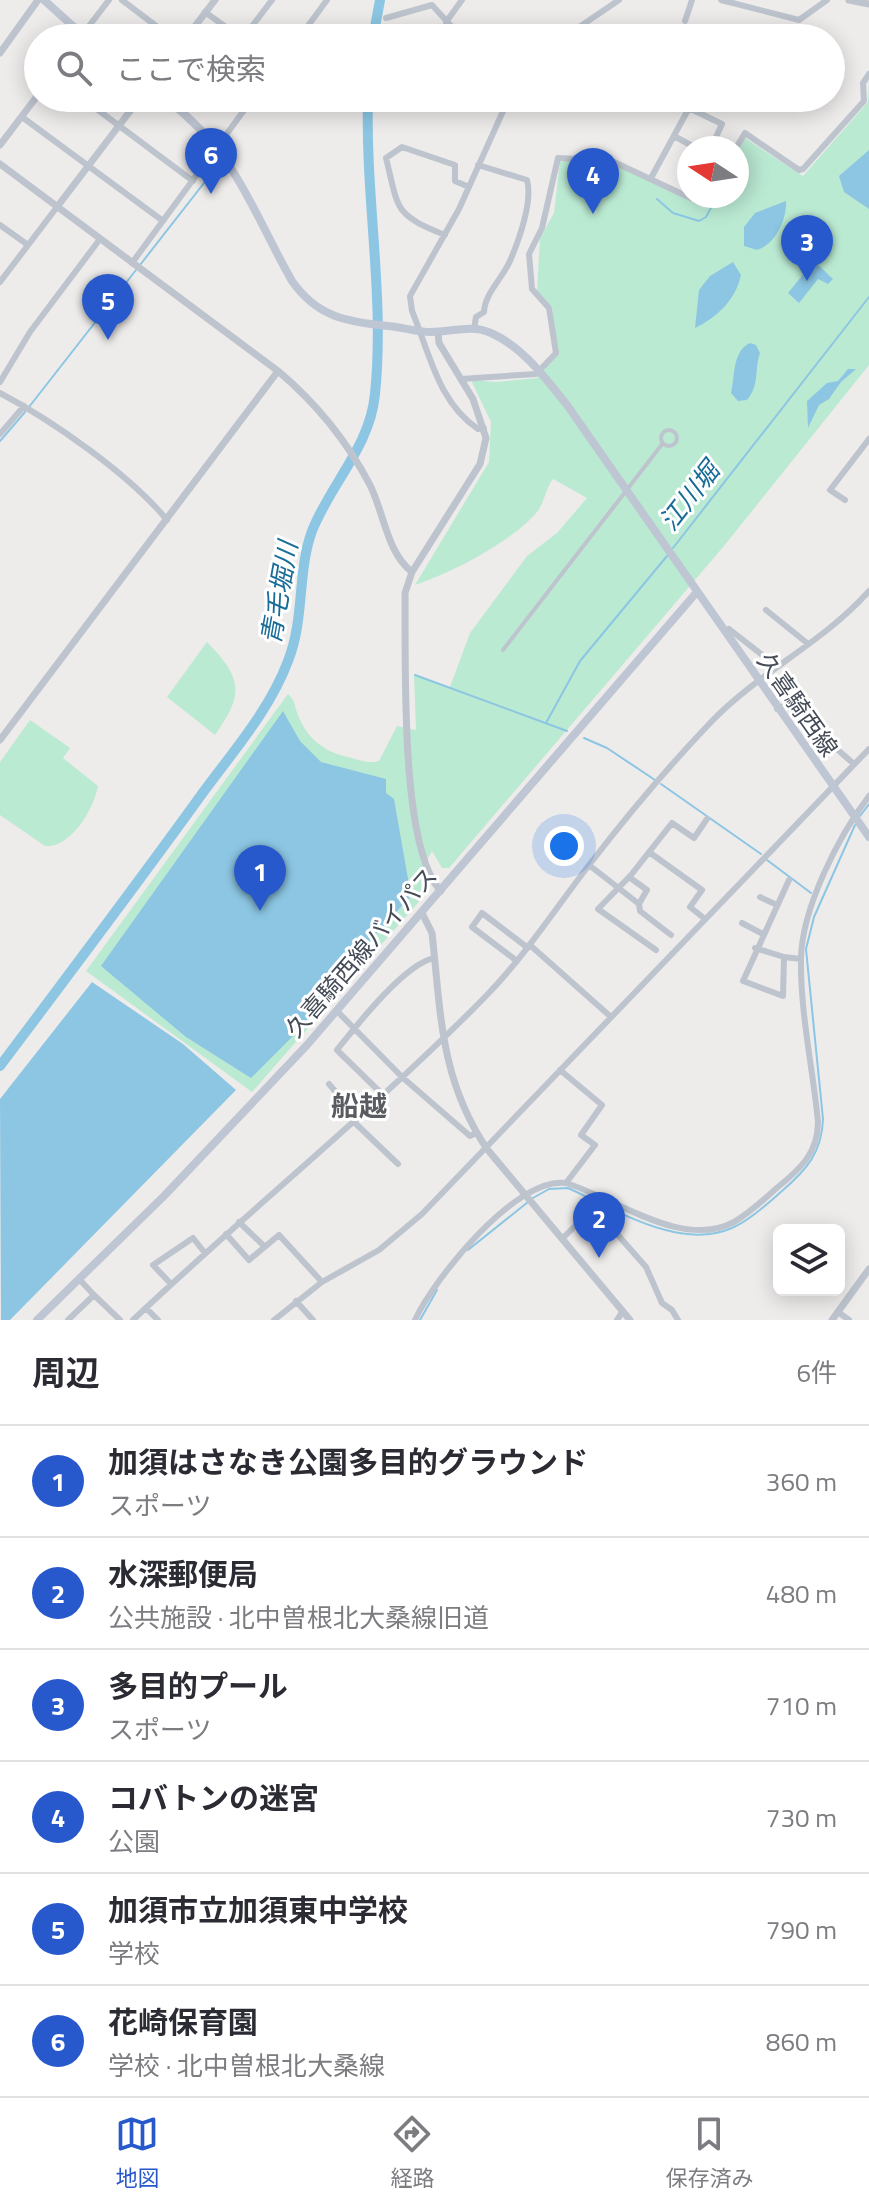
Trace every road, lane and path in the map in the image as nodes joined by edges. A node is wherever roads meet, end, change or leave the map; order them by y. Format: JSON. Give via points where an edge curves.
{"nodes":[{"id":1,"x":38,"y":0,"type":"edge"},
{"id":2,"x":44,"y":0,"type":"edge"},
{"id":3,"x":109,"y":0,"type":"edge"},
{"id":4,"x":122,"y":0,"type":"edge"},
{"id":5,"x":215,"y":0,"type":"edge"},
{"id":6,"x":272,"y":0,"type":"edge"},
{"id":7,"x":327,"y":0,"type":"edge"},
{"id":8,"x":413,"y":0,"type":"edge"},
{"id":9,"x":462,"y":0,"type":"edge"},
{"id":10,"x":619,"y":0,"type":"edge"},
{"id":11,"x":692,"y":0,"type":"edge"},
{"id":12,"x":721,"y":0,"type":"edge"},
{"id":13,"x":827,"y":0,"type":"edge"},
{"id":14,"x":849,"y":0,"type":"edge"},
{"id":15,"x":869,"y":4,"type":"edge"},
{"id":16,"x":411,"y":11,"type":"junction"},
{"id":17,"x":205,"y":12,"type":"junction"},
{"id":18,"x":386,"y":18,"type":"dead end"},
{"id":19,"x":685,"y":21,"type":"dead end"},
{"id":20,"x":446,"y":22,"type":"joint"},
{"id":21,"x":69,"y":24,"type":"edge"},
{"id":22,"x":92,"y":24,"type":"edge"},
{"id":23,"x":154,"y":24,"type":"edge"},
{"id":24,"x":196,"y":24,"type":"edge"},
{"id":25,"x":222,"y":24,"type":"edge"},
{"id":26,"x":253,"y":24,"type":"edge"},
{"id":27,"x":309,"y":24,"type":"edge"},
{"id":28,"x":584,"y":24,"type":"edge"},
{"id":29,"x":0,"y":53,"type":"edge"},
{"id":30,"x":869,"y":74,"type":"edge"},
{"id":31,"x":26,"y":112,"type":"edge"},
{"id":32,"x":101,"y":112,"type":"edge"},
{"id":33,"x":129,"y":112,"type":"edge"},
{"id":34,"x":184,"y":112,"type":"edge"},
{"id":35,"x":243,"y":112,"type":"edge"},
{"id":36,"x":503,"y":112,"type":"edge"},
{"id":37,"x":687,"y":112,"type":"edge"},
{"id":38,"x":700,"y":112,"type":"edge"},
{"id":39,"x":22,"y":117,"type":"junction"},
{"id":40,"x":119,"y":125,"type":"junction"},
{"id":41,"x":674,"y":136,"type":"junction"},
{"id":42,"x":716,"y":136,"type":"edge"},
{"id":43,"x":743,"y":136,"type":"edge"},
{"id":44,"x":677,"y":138,"type":"edge"},
{"id":45,"x":0,"y":145,"type":"edge"},
{"id":46,"x":219,"y":147,"type":"junction"},
{"id":47,"x":0,"y":164,"type":"edge"},
{"id":48,"x":478,"y":165,"type":"junction"},
{"id":49,"x":88,"y":167,"type":"junction"},
{"id":50,"x":651,"y":178,"type":"junction"},
{"id":51,"x":193,"y":181,"type":"junction"},
{"id":52,"x":469,"y":187,"type":"junction"},
{"id":53,"x":677,"y":191,"type":"edge"},
{"id":54,"x":57,"y":207,"type":"junction"},
{"id":55,"x":163,"y":221,"type":"junction"},
{"id":56,"x":0,"y":225,"type":"edge"},
{"id":57,"x":445,"y":235,"type":"junction"},
{"id":58,"x":100,"y":239,"type":"junction"},
{"id":59,"x":28,"y":245,"type":"junction"},
{"id":60,"x":132,"y":263,"type":"junction"},
{"id":61,"x":0,"y":282,"type":"edge"},
{"id":62,"x":474,"y":329,"type":"junction"},
{"id":63,"x":421,"y":332,"type":"junction"},
{"id":64,"x":438,"y":332,"type":"junction"},
{"id":65,"x":278,"y":371,"type":"junction"},
{"id":66,"x":540,"y":372,"type":"junction"},
{"id":67,"x":461,"y":379,"type":"junction"},
{"id":68,"x":0,"y":382,"type":"edge"},
{"id":69,"x":0,"y":393,"type":"edge"},
{"id":70,"x":24,"y":406,"type":"junction"},
{"id":71,"x":484,"y":428,"type":"junction"},
{"id":72,"x":0,"y":434,"type":"edge"},
{"id":73,"x":869,"y":439,"type":"edge"},
{"id":74,"x":663,"y":443,"type":"dead end"},
{"id":75,"x":627,"y":491,"type":"junction"},
{"id":76,"x":845,"y":500,"type":"dead end"},
{"id":77,"x":167,"y":520,"type":"junction"},
{"id":78,"x":412,"y":572,"type":"junction"},
{"id":79,"x":869,"y":591,"type":"edge"},
{"id":80,"x":696,"y":593,"type":"junction"},
{"id":81,"x":766,"y":610,"type":"dead end"},
{"id":82,"x":729,"y":629,"type":"dead end"},
{"id":83,"x":807,"y":643,"type":"junction"},
{"id":84,"x":503,"y":650,"type":"dead end"},
{"id":85,"x":775,"y":665,"type":"junction"},
{"id":86,"x":758,"y":681,"type":"junction"},
{"id":87,"x":777,"y":709,"type":"junction"},
{"id":88,"x":0,"y":740,"type":"edge"},
{"id":89,"x":869,"y":749,"type":"edge"},
{"id":90,"x":854,"y":764,"type":"junction"},
{"id":91,"x":832,"y":788,"type":"junction"},
{"id":92,"x":869,"y":796,"type":"edge"},
{"id":93,"x":853,"y":816,"type":"junction"},
{"id":94,"x":707,"y":819,"type":"dead end"},
{"id":95,"x":869,"y":837,"type":"edge"},
{"id":96,"x":649,"y":852,"type":"junction"},
{"id":97,"x":589,"y":865,"type":"junction"},
{"id":98,"x":629,"y":877,"type":"junction"},
{"id":99,"x":789,"y":880,"type":"dead end"},
{"id":100,"x":617,"y":887,"type":"junction"},
{"id":101,"x":441,"y":891,"type":"junction"},
{"id":102,"x":760,"y":897,"type":"dead end"},
{"id":103,"x":639,"y":904,"type":"junction"},
{"id":104,"x":777,"y":905,"type":"junction"},
{"id":105,"x":422,"y":913,"type":"junction"},
{"id":106,"x":705,"y":919,"type":"junction"},
{"id":107,"x":742,"y":923,"type":"dead end"},
{"id":108,"x":763,"y":934,"type":"junction"},
{"id":109,"x":671,"y":935,"type":"dead end"},
{"id":110,"x":530,"y":947,"type":"junction"},
{"id":111,"x":755,"y":948,"type":"junction"},
{"id":112,"x":656,"y":950,"type":"dead end"},
{"id":113,"x":784,"y":957,"type":"junction"},
{"id":114,"x":435,"y":958,"type":"junction"},
{"id":115,"x":801,"y":959,"type":"junction"},
{"id":116,"x":517,"y":961,"type":"junction"},
{"id":117,"x":337,"y":1011,"type":"junction"},
{"id":118,"x":611,"y":1017,"type":"junction"},
{"id":119,"x":354,"y":1029,"type":"junction"},
{"id":120,"x":444,"y":1037,"type":"junction"},
{"id":121,"x":560,"y":1070,"type":"junction"},
{"id":122,"x":402,"y":1077,"type":"junction"},
{"id":123,"x":329,"y":1084,"type":"dead end"},
{"id":124,"x":383,"y":1095,"type":"junction"},
{"id":125,"x":356,"y":1120,"type":"junction"},
{"id":126,"x":476,"y":1133,"type":"junction"},
{"id":127,"x":487,"y":1149,"type":"junction"},
{"id":128,"x":398,"y":1164,"type":"dead end"},
{"id":129,"x":566,"y":1183,"type":"junction"},
{"id":130,"x":527,"y":1195,"type":"junction"},
{"id":131,"x":239,"y":1222,"type":"junction"},
{"id":132,"x":226,"y":1234,"type":"junction"},
{"id":133,"x":563,"y":1238,"type":"junction"},
{"id":134,"x":265,"y":1247,"type":"junction"},
{"id":135,"x":205,"y":1253,"type":"junction"},
{"id":136,"x":869,"y":1269,"type":"edge"},
{"id":137,"x":79,"y":1279,"type":"junction"},
{"id":138,"x":322,"y":1282,"type":"junction"},
{"id":139,"x":171,"y":1284,"type":"junction"},
{"id":140,"x":94,"y":1295,"type":"junction"},
{"id":141,"x":296,"y":1301,"type":"junction"},
{"id":142,"x":146,"y":1308,"type":"junction"},
{"id":143,"x":623,"y":1311,"type":"junction"},
{"id":144,"x":835,"y":1316,"type":"edge"},
{"id":145,"x":37,"y":1320,"type":"edge"},
{"id":146,"x":68,"y":1320,"type":"edge"},
{"id":147,"x":120,"y":1320,"type":"edge"},
{"id":148,"x":133,"y":1320,"type":"edge"},
{"id":149,"x":158,"y":1320,"type":"edge"},
{"id":150,"x":274,"y":1320,"type":"edge"},
{"id":151,"x":313,"y":1320,"type":"edge"},
{"id":152,"x":415,"y":1320,"type":"edge"},
{"id":153,"x":617,"y":1320,"type":"edge"},
{"id":154,"x":630,"y":1320,"type":"edge"},
{"id":155,"x":678,"y":1320,"type":"edge"},
{"id":156,"x":849,"y":1320,"type":"edge"}],
"edges":[{"from":1,"to":29,"type":"street"},
{"from":2,"to":21,"type":"main road"},
{"from":3,"to":22,"type":"street"},
{"from":4,"to":23,"type":"street"},
{"from":5,"to":17,"type":"street"},
{"from":6,"to":26,"type":"street"},
{"from":7,"to":27,"type":"street"},
{"from":8,"to":16,"type":"street"},
{"from":9,"to":20,"type":"street"},
{"from":10,"to":28,"type":"street"},
{"from":11,"to":19,"type":"street"},
{"from":12,"to":13,"type":"street","via":[[799,20]]},
{"from":14,"to":15,"type":"street"},
{"from":16,"to":18,"type":"street"},
{"from":16,"to":20,"type":"street","via":[[432,5]]},
{"from":17,"to":24,"type":"street"},
{"from":17,"to":25,"type":"street"},
{"from":30,"to":43,"type":"street","via":[[863,83],[864,101],[801,170]]},
{"from":31,"to":39,"type":"street"},
{"from":32,"to":40,"type":"street"},
{"from":33,"to":40,"type":"street"},
{"from":34,"to":46,"type":"main road"},
{"from":35,"to":46,"type":"street"},
{"from":36,"to":48,"type":"street"},
{"from":37,"to":41,"type":"street"},
{"from":38,"to":42,"type":"street","via":[[722,124]]},
{"from":39,"to":45,"type":"street"},
{"from":39,"to":49,"type":"street"},
{"from":40,"to":49,"type":"street"},
{"from":40,"to":51,"type":"street"},
{"from":41,"to":44,"type":"street"},
{"from":41,"to":50,"type":"street"},
{"from":46,"to":51,"type":"street"},
{"from":46,"to":63,"type":"main road","via":[[304,297],[335,318]]},
{"from":47,"to":54,"type":"street"},
{"from":48,"to":52,"type":"street"},
{"from":48,"to":62,"type":"street","via":[[527,180],[530,192],[510,261]]},
{"from":49,"to":54,"type":"street"},
{"from":49,"to":55,"type":"street"},
{"from":50,"to":53,"type":"street"},
{"from":50,"to":66,"type":"street","via":[[597,158],[556,160],[542,228],[529,254],[532,289],[549,308],[556,353]]},
{"from":51,"to":55,"type":"street"},
{"from":52,"to":57,"type":"street"},
{"from":52,"to":57,"type":"street","via":[[455,181],[455,165],[402,147],[386,158],[399,210]]},
{"from":54,"to":58,"type":"street"},
{"from":54,"to":59,"type":"street"},
{"from":55,"to":60,"type":"street"},
{"from":56,"to":59,"type":"street"},
{"from":57,"to":63,"type":"street","via":[[411,292],[410,306]]},
{"from":58,"to":60,"type":"street"},
{"from":58,"to":68,"type":"street"},
{"from":59,"to":61,"type":"street"},
{"from":60,"to":65,"type":"street"},
{"from":62,"to":64,"type":"main road"},
{"from":62,"to":66,"type":"main road","name":"久喜騎西線","via":[[502,339]]},
{"from":63,"to":64,"type":"main road"},
{"from":63,"to":71,"type":"street","via":[[450,405],[478,429]]},
{"from":64,"to":67,"type":"street"},
{"from":65,"to":77,"type":"street"},
{"from":65,"to":78,"type":"street","via":[[343,440],[382,513],[397,557]]},
{"from":66,"to":67,"type":"street"},
{"from":66,"to":75,"type":"main road","name":"久喜騎西線"},
{"from":67,"to":71,"type":"street"},
{"from":69,"to":70,"type":"street"},
{"from":70,"to":72,"type":"street"},
{"from":70,"to":77,"type":"street","via":[[149,498]]},
{"from":71,"to":78,"type":"street","via":[[480,464]]},
{"from":73,"to":76,"type":"street","via":[[830,490]]},
{"from":74,"to":75,"type":"street"},
{"from":75,"to":80,"type":"main road","name":"久喜騎西線"},
{"from":75,"to":84,"type":"street"},
{"from":77,"to":88,"type":"street"},
{"from":78,"to":101,"type":"street","via":[[405,593],[408,772],[426,867]]},
{"from":79,"to":83,"type":"street"},
{"from":80,"to":86,"type":"main road","name":"久喜騎西線"},
{"from":80,"to":101,"type":"main road","name":"久喜騎西線バイパス"},
{"from":81,"to":83,"type":"street"},
{"from":82,"to":85,"type":"street"},
{"from":83,"to":85,"type":"street"},
{"from":85,"to":86,"type":"street"},
{"from":86,"to":87,"type":"main road","name":"久喜騎西線"},
{"from":86,"to":97,"type":"street","via":[[684,751]]},
{"from":87,"to":90,"type":"street","via":[[786,705]]},
{"from":87,"to":91,"type":"main road","name":"久喜騎西線"},
{"from":89,"to":90,"type":"street"},
{"from":90,"to":91,"type":"street"},
{"from":91,"to":93,"type":"main road","name":"久喜騎西線"},
{"from":91,"to":106,"type":"street"},
{"from":92,"to":93,"type":"street"},
{"from":93,"to":95,"type":"main road","name":"久喜騎西線"},
{"from":93,"to":115,"type":"street","via":[[818,887]]},
{"from":94,"to":96,"type":"street","via":[[694,838],[672,823]]},
{"from":96,"to":98,"type":"street"},
{"from":96,"to":106,"type":"street","via":[[702,890],[690,907]]},
{"from":97,"to":100,"type":"street"},
{"from":97,"to":110,"type":"street"},
{"from":98,"to":100,"type":"street"},
{"from":98,"to":103,"type":"street","via":[[647,890]]},
{"from":99,"to":104,"type":"street"},
{"from":100,"to":103,"type":"street"},
{"from":100,"to":112,"type":"street","via":[[598,909]]},
{"from":101,"to":105,"type":"main road","name":"久喜騎西線バイパス"},
{"from":102,"to":104,"type":"street"},
{"from":103,"to":109,"type":"street","via":[[640,911]]},
{"from":104,"to":108,"type":"street"},
{"from":105,"to":114,"type":"street","via":[[430,924]]},
{"from":105,"to":117,"type":"main road","name":"久喜騎西線バイパス"},
{"from":106,"to":118,"type":"street"},
{"from":107,"to":108,"type":"street"},
{"from":108,"to":111,"type":"street"},
{"from":110,"to":116,"type":"street"},
{"from":110,"to":116,"type":"street","via":[[482,913],[472,927]]},
{"from":110,"to":118,"type":"street"},
{"from":111,"to":113,"type":"street"},
{"from":111,"to":113,"type":"street","via":[[743,981],[783,996]]},
{"from":113,"to":115,"type":"street"},
{"from":114,"to":119,"type":"street","via":[[394,983]]},
{"from":114,"to":120,"type":"street"},
{"from":115,"to":129,"type":"street","via":[[818,1122],[804,1165],[733,1222],[710,1230],[685,1229]]},
{"from":116,"to":120,"type":"street"},
{"from":117,"to":119,"type":"street"},
{"from":117,"to":137,"type":"main road","name":"久喜騎西線バイパス","via":[[237,1121]]},
{"from":118,"to":121,"type":"street"},
{"from":119,"to":122,"type":"street"},
{"from":119,"to":124,"type":"street","via":[[337,1050]]},
{"from":120,"to":122,"type":"street"},
{"from":120,"to":126,"type":"street","via":[[456,1097]]},
{"from":121,"to":127,"type":"street"},
{"from":121,"to":129,"type":"street","via":[[602,1105],[581,1135],[595,1145]]},
{"from":122,"to":124,"type":"street"},
{"from":122,"to":126,"type":"street","via":[[470,1136]]},
{"from":123,"to":125,"type":"street"},
{"from":124,"to":125,"type":"street"},
{"from":125,"to":128,"type":"street"},
{"from":125,"to":131,"type":"street"},
{"from":126,"to":127,"type":"street"},
{"from":127,"to":130,"type":"street"},
{"from":127,"to":138,"type":"street","via":[[379,1250]]},
{"from":129,"to":130,"type":"street","via":[[552,1182]]},
{"from":130,"to":133,"type":"street"},
{"from":130,"to":152,"type":"street","via":[[459,1252]]},
{"from":131,"to":132,"type":"street"},
{"from":131,"to":134,"type":"street"},
{"from":132,"to":134,"type":"street","via":[[249,1260]]},
{"from":132,"to":135,"type":"street"},
{"from":133,"to":143,"type":"street"},
{"from":133,"to":155,"type":"street","via":[[585,1222],[617,1234],[646,1267],[656,1293]]},
{"from":134,"to":138,"type":"street","via":[[279,1235]]},
{"from":135,"to":139,"type":"street"},
{"from":135,"to":139,"type":"street","via":[[193,1238],[153,1265]]},
{"from":136,"to":144,"type":"street"},
{"from":137,"to":140,"type":"street"},
{"from":137,"to":145,"type":"main road","name":"久喜騎西線バイパス"},
{"from":138,"to":141,"type":"street"},
{"from":139,"to":142,"type":"street"},
{"from":140,"to":146,"type":"street"},
{"from":140,"to":147,"type":"street"},
{"from":141,"to":150,"type":"street"},
{"from":141,"to":151,"type":"street"},
{"from":142,"to":148,"type":"street"},
{"from":142,"to":149,"type":"street"},
{"from":143,"to":153,"type":"street"},
{"from":143,"to":154,"type":"street"},
{"from":144,"to":156,"type":"street"}]}
